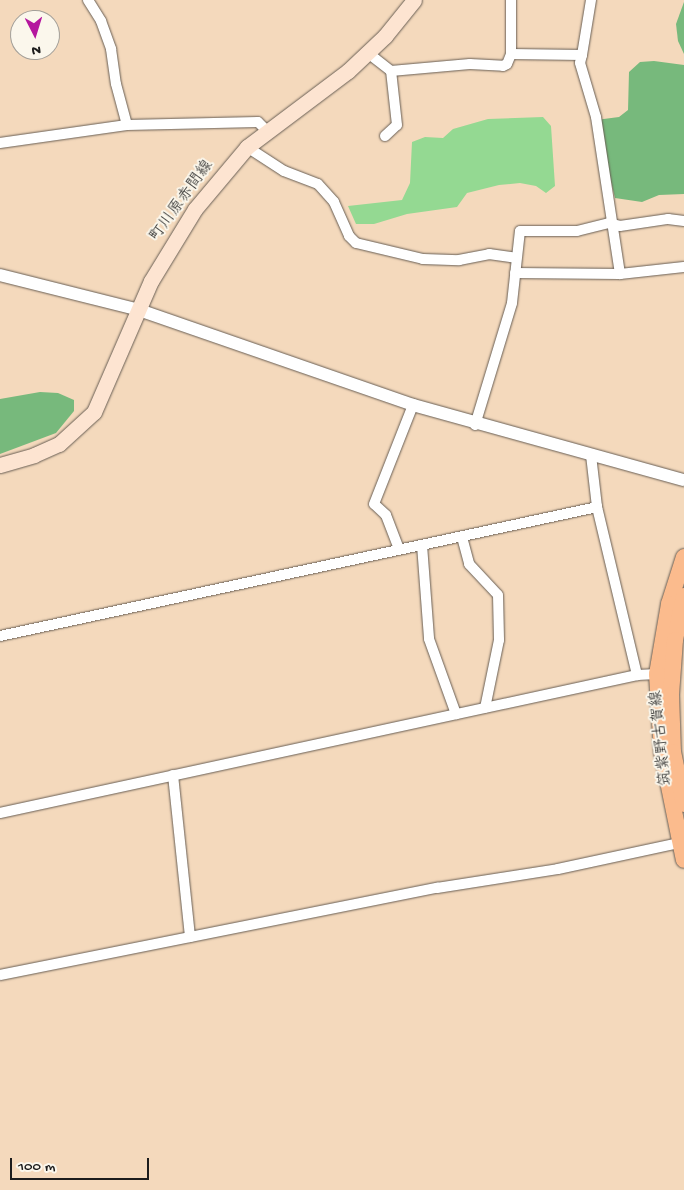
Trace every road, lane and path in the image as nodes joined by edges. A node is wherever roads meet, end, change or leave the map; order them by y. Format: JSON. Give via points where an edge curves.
{"nodes":[{"id":1,"x":88,"y":0,"type":"edge"},
{"id":2,"x":414,"y":0,"type":"edge"},
{"id":3,"x":511,"y":0,"type":"edge"},
{"id":4,"x":591,"y":0,"type":"edge"},
{"id":5,"x":368,"y":53,"type":"junction"},
{"id":6,"x":511,"y":54,"type":"junction"},
{"id":7,"x":582,"y":55,"type":"junction"},
{"id":8,"x":391,"y":71,"type":"junction"},
{"id":9,"x":127,"y":125,"type":"junction"},
{"id":10,"x":266,"y":130,"type":"junction"},
{"id":11,"x":385,"y":136,"type":"dead end"},
{"id":12,"x":0,"y":143,"type":"edge"},
{"id":13,"x":247,"y":147,"type":"junction"},
{"id":14,"x":684,"y":221,"type":"edge"},
{"id":15,"x":614,"y":224,"type":"junction"},
{"id":16,"x":516,"y":258,"type":"junction"},
{"id":17,"x":684,"y":268,"type":"edge"},
{"id":18,"x":515,"y":273,"type":"junction"},
{"id":19,"x":620,"y":274,"type":"junction"},
{"id":20,"x":0,"y":275,"type":"edge"},
{"id":21,"x":139,"y":310,"type":"junction"},
{"id":22,"x":413,"y":405,"type":"junction"},
{"id":23,"x":475,"y":425,"type":"junction"},
{"id":24,"x":591,"y":455,"type":"junction"},
{"id":25,"x":0,"y":465,"type":"edge"},
{"id":26,"x":684,"y":480,"type":"edge"},
{"id":27,"x":598,"y":507,"type":"junction"},
{"id":28,"x":462,"y":537,"type":"junction"},
{"id":29,"x":422,"y":545,"type":"junction"},
{"id":30,"x":399,"y":549,"type":"junction"},
{"id":31,"x":684,"y":557,"type":"edge"},
{"id":32,"x":684,"y":596,"type":"edge"},
{"id":33,"x":0,"y":636,"type":"edge"},
{"id":34,"x":657,"y":674,"type":"junction"},
{"id":35,"x":637,"y":675,"type":"junction"},
{"id":36,"x":485,"y":708,"type":"junction"},
{"id":37,"x":456,"y":714,"type":"junction"},
{"id":38,"x":173,"y":774,"type":"junction"},
{"id":39,"x":684,"y":804,"type":"edge"},
{"id":40,"x":0,"y":813,"type":"edge"},
{"id":41,"x":682,"y":842,"type":"edge"},
{"id":42,"x":684,"y":860,"type":"edge"},
{"id":43,"x":190,"y":937,"type":"junction"},
{"id":44,"x":0,"y":974,"type":"edge"}],
"edges":[{"from":1,"to":9,"type":"street","via":[[101,21],[111,49]]},
{"from":2,"to":5,"type":"main road","name":"町川原赤間線"},
{"from":3,"to":6,"type":"street"},
{"from":4,"to":7,"type":"street"},
{"from":5,"to":8,"type":"street"},
{"from":5,"to":10,"type":"main road","name":"町川原赤間線"},
{"from":6,"to":7,"type":"street"},
{"from":6,"to":8,"type":"street","via":[[503,66],[470,64]]},
{"from":7,"to":15,"type":"street","via":[[580,63],[596,117]]},
{"from":8,"to":11,"type":"street","via":[[397,125]]},
{"from":9,"to":10,"type":"street","via":[[258,122]]},
{"from":9,"to":12,"type":"street"},
{"from":10,"to":13,"type":"main road","name":"町川原赤間線"},
{"from":13,"to":16,"type":"street","via":[[284,171],[318,184],[334,202],[356,244],[423,259],[459,260],[489,254]]},
{"from":13,"to":21,"type":"main road","name":"町川原赤間線","via":[[173,240]]},
{"from":14,"to":15,"type":"street","via":[[668,219]]},
{"from":15,"to":16,"type":"street","via":[[577,232],[520,231]]},
{"from":15,"to":19,"type":"street"},
{"from":16,"to":18,"type":"street"},
{"from":17,"to":19,"type":"street"},
{"from":18,"to":19,"type":"street"},
{"from":18,"to":23,"type":"street","via":[[512,302]]},
{"from":20,"to":21,"type":"street"},
{"from":21,"to":22,"type":"street"},
{"from":21,"to":25,"type":"main road","name":"町川原赤間線","via":[[94,412],[59,444],[34,456]]},
{"from":22,"to":23,"type":"street"},
{"from":22,"to":30,"type":"street","via":[[374,504],[386,515]]},
{"from":23,"to":24,"type":"street"},
{"from":24,"to":26,"type":"street"},
{"from":24,"to":27,"type":"street"},
{"from":27,"to":28,"type":"street"},
{"from":27,"to":35,"type":"street"},
{"from":28,"to":29,"type":"street"},
{"from":28,"to":36,"type":"street","via":[[469,564],[498,595],[499,640]]},
{"from":29,"to":30,"type":"street"},
{"from":29,"to":37,"type":"street","via":[[429,639]]},
{"from":30,"to":33,"type":"street"},
{"from":31,"to":34,"type":"main road","name":"筑紫野古賀線","via":[[669,604]]},
{"from":32,"to":39,"type":"main road","name":"筑紫野古賀線","via":[[675,640],[671,695],[673,752]]},
{"from":34,"to":35,"type":"street"},
{"from":34,"to":41,"type":"main road","name":"筑紫野古賀線","via":[[662,752]]},
{"from":35,"to":36,"type":"street"},
{"from":36,"to":37,"type":"street"},
{"from":37,"to":38,"type":"street"},
{"from":38,"to":40,"type":"street"},
{"from":38,"to":43,"type":"street"},
{"from":41,"to":42,"type":"main road","name":"筑紫野古賀線"},
{"from":41,"to":43,"type":"street","via":[[558,869],[437,888]]},
{"from":43,"to":44,"type":"street"}]}
